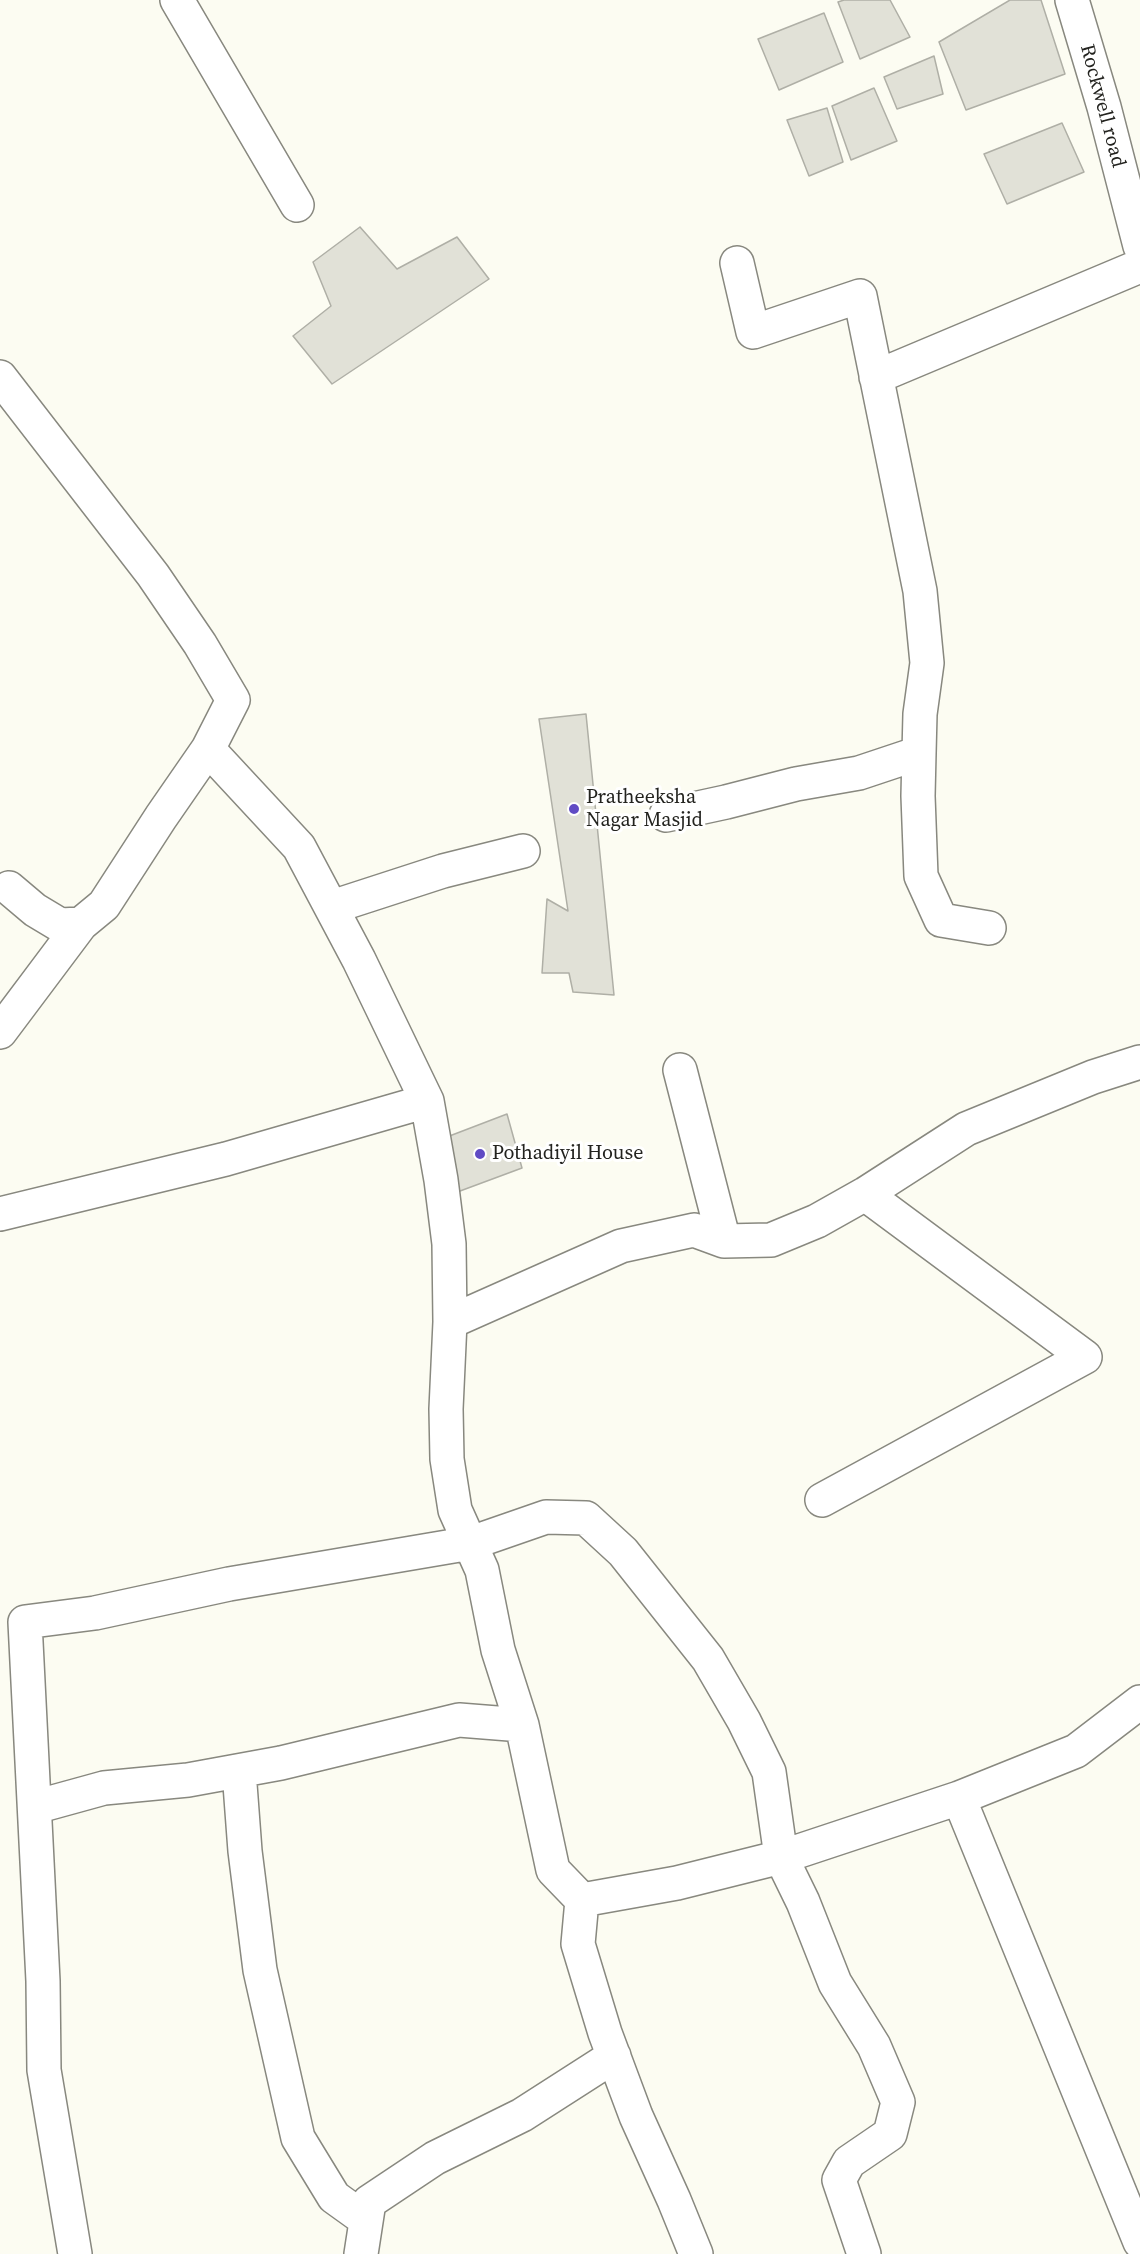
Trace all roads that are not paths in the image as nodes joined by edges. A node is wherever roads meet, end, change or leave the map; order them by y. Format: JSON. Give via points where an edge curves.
{"nodes":[{"id":1,"x":177,"y":0,"type":"edge"},
{"id":2,"x":1072,"y":0,"type":"edge"},
{"id":3,"x":297,"y":205,"type":"dead end"},
{"id":4,"x":1140,"y":246,"type":"edge"},
{"id":5,"x":737,"y":263,"type":"dead end"},
{"id":6,"x":1140,"y":266,"type":"edge"},
{"id":7,"x":0,"y":377,"type":"edge"},
{"id":8,"x":876,"y":377,"type":"junction"},
{"id":9,"x":208,"y":749,"type":"junction"},
{"id":10,"x":919,"y":753,"type":"junction"},
{"id":11,"x":666,"y":815,"type":"dead end"},
{"id":12,"x":523,"y":851,"type":"dead end"},
{"id":13,"x":9,"y":888,"type":"dead end"},
{"id":14,"x":332,"y":907,"type":"junction"},
{"id":15,"x":81,"y":924,"type":"junction"},
{"id":16,"x":989,"y":928,"type":"dead end"},
{"id":17,"x":0,"y":1032,"type":"edge"},
{"id":18,"x":1140,"y":1062,"type":"edge"},
{"id":19,"x":680,"y":1070,"type":"dead end"},
{"id":20,"x":427,"y":1101,"type":"junction"},
{"id":21,"x":865,"y":1194,"type":"junction"},
{"id":22,"x":0,"y":1214,"type":"edge"},
{"id":23,"x":724,"y":1241,"type":"junction"},
{"id":24,"x":450,"y":1322,"type":"junction"},
{"id":25,"x":822,"y":1500,"type":"dead end"},
{"id":26,"x":471,"y":1543,"type":"junction"},
{"id":27,"x":1140,"y":1702,"type":"edge"},
{"id":28,"x":522,"y":1725,"type":"junction"},
{"id":29,"x":239,"y":1771,"type":"junction"},
{"id":30,"x":959,"y":1798,"type":"junction"},
{"id":31,"x":34,"y":1807,"type":"junction"},
{"id":32,"x":782,"y":1857,"type":"junction"},
{"id":33,"x":582,"y":1900,"type":"junction"},
{"id":34,"x":614,"y":2056,"type":"junction"},
{"id":35,"x":366,"y":2220,"type":"junction"},
{"id":36,"x":1140,"y":2242,"type":"edge"},
{"id":37,"x":75,"y":2254,"type":"edge"},
{"id":38,"x":361,"y":2254,"type":"edge"},
{"id":39,"x":696,"y":2254,"type":"edge"},
{"id":40,"x":864,"y":2254,"type":"edge"}],
"edges":[{"from":1,"to":3,"type":"street"},
{"from":2,"to":4,"type":"street","name":"Rockwell road"},
{"from":5,"to":8,"type":"street","via":[[753,332],[860,296]]},
{"from":6,"to":8,"type":"street"},
{"from":7,"to":9,"type":"street","via":[[153,575],[233,700]]},
{"from":8,"to":10,"type":"street","via":[[920,591],[927,663]]},
{"from":9,"to":14,"type":"street","via":[[299,847]]},
{"from":9,"to":15,"type":"street","via":[[104,905]]},
{"from":10,"to":11,"type":"street","via":[[859,773],[795,783]]},
{"from":10,"to":16,"type":"street","via":[[921,876],[941,920]]},
{"from":12,"to":14,"type":"street","via":[[442,871]]},
{"from":13,"to":15,"type":"street","via":[[60,925]]},
{"from":14,"to":20,"type":"street"},
{"from":15,"to":17,"type":"street"},
{"from":18,"to":21,"type":"street","via":[[966,1128]]},
{"from":19,"to":23,"type":"street"},
{"from":20,"to":22,"type":"street","via":[[226,1159]]},
{"from":20,"to":24,"type":"street","via":[[449,1245]]},
{"from":21,"to":23,"type":"street","via":[[817,1221],[771,1240]]},
{"from":21,"to":25,"type":"street","via":[[1085,1357]]},
{"from":23,"to":24,"type":"street","via":[[694,1230],[621,1246]]},
{"from":24,"to":26,"type":"street","via":[[447,1459],[454,1510]]},
{"from":26,"to":28,"type":"street","via":[[482,1570],[498,1650]]},
{"from":26,"to":31,"type":"street","via":[[229,1584],[94,1613],[25,1622]]},
{"from":26,"to":32,"type":"street","via":[[546,1517],[586,1518],[623,1552],[708,1659],[744,1721],[769,1772]]},
{"from":27,"to":30,"type":"street","via":[[1076,1751]]},
{"from":28,"to":29,"type":"street","via":[[459,1720]]},
{"from":28,"to":33,"type":"street","via":[[553,1870]]},
{"from":29,"to":31,"type":"street","via":[[104,1788]]},
{"from":29,"to":35,"type":"street","via":[[260,1970],[298,2138],[334,2197]]},
{"from":30,"to":32,"type":"street"},
{"from":30,"to":36,"type":"street"},
{"from":31,"to":37,"type":"street","via":[[44,2070]]},
{"from":32,"to":33,"type":"street","via":[[677,1883]]},
{"from":32,"to":40,"type":"street","via":[[835,1983],[874,2046],[898,2102],[890,2134],[849,2162],[839,2180]]},
{"from":33,"to":34,"type":"street","via":[[578,1944]]},
{"from":34,"to":35,"type":"street","via":[[522,2115],[435,2158],[369,2202]]},
{"from":34,"to":39,"type":"street"},
{"from":35,"to":38,"type":"street"}]}
